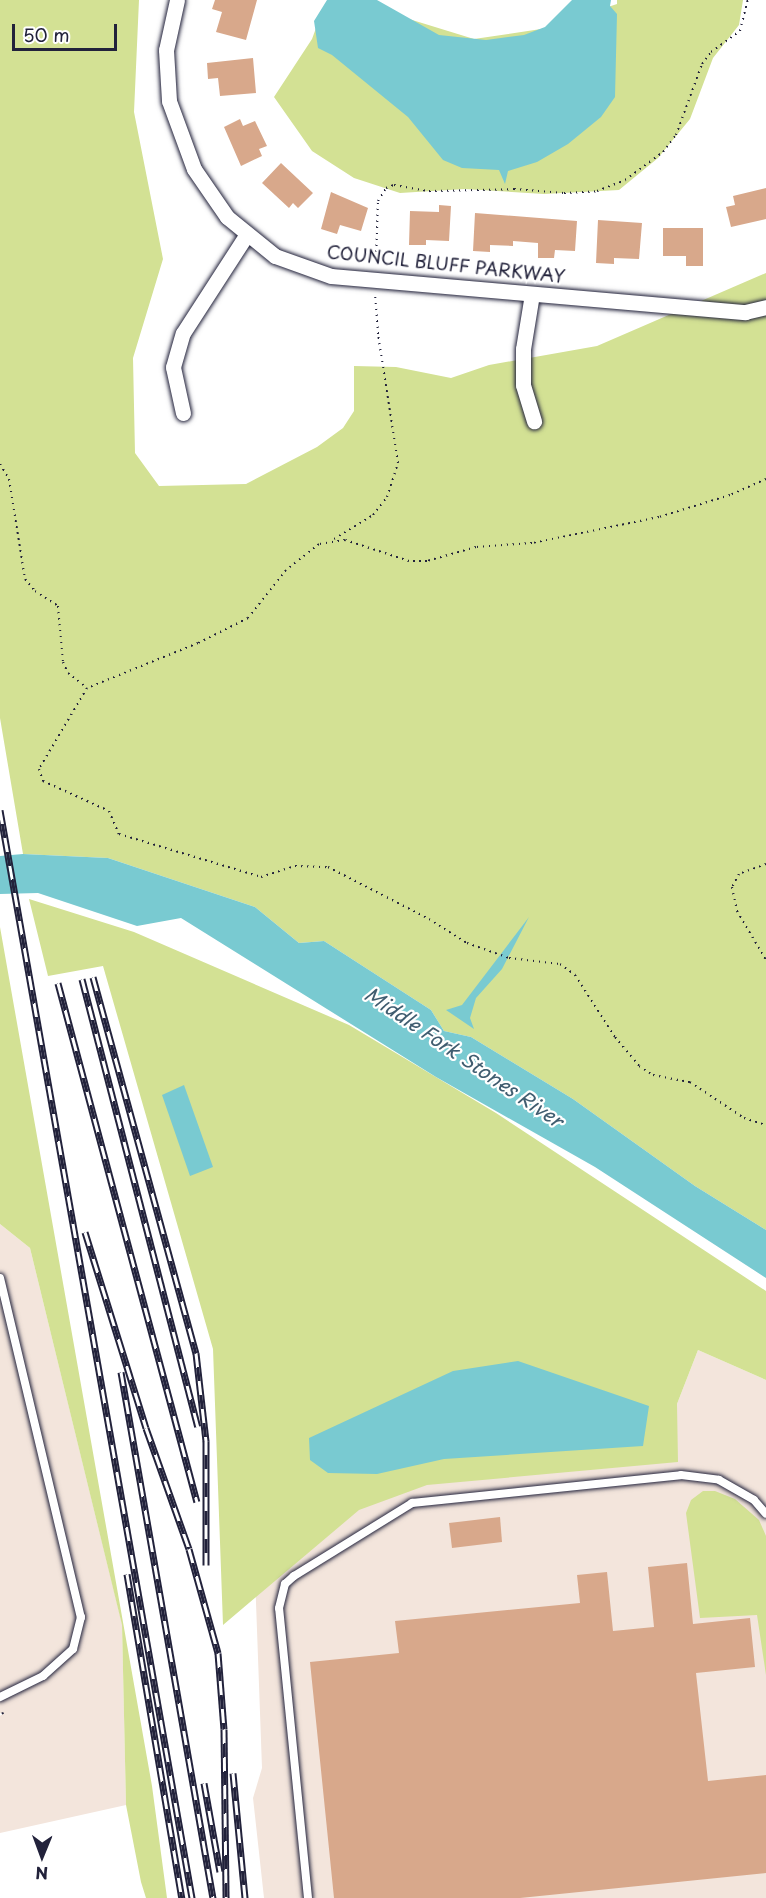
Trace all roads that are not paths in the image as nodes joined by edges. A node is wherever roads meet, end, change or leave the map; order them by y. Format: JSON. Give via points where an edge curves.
{"nodes":[{"id":1,"x":177,"y":0,"type":"edge"},
{"id":2,"x":247,"y":234,"type":"junction"},
{"id":3,"x":532,"y":294,"type":"junction"},
{"id":4,"x":766,"y":307,"type":"edge"},
{"id":5,"x":183,"y":413,"type":"dead end"},
{"id":6,"x":534,"y":421,"type":"dead end"},
{"id":7,"x":0,"y":1278,"type":"edge"},
{"id":8,"x":766,"y":1514,"type":"edge"},
{"id":9,"x":0,"y":1696,"type":"edge"},
{"id":10,"x":308,"y":1898,"type":"edge"}],
"edges":[{"from":1,"to":2,"type":"street","name":"COUNCIL BLUFF PARKWAY","via":[[166,50],[170,101],[194,169],[226,217]]},
{"from":2,"to":3,"type":"street","name":"COUNCIL BLUFF PARKWAY","via":[[275,256],[331,276]]},
{"from":2,"to":5,"type":"street","via":[[183,333],[174,367]]},
{"from":3,"to":4,"type":"street","name":"COUNCIL BLUFF PARKWAY","via":[[745,312]]},
{"from":3,"to":6,"type":"street","via":[[523,349],[523,385]]},
{"from":7,"to":9,"type":"lane","via":[[81,1617],[73,1649],[43,1676]]},
{"from":8,"to":10,"type":"lane","via":[[754,1500],[719,1480],[692,1476],[412,1503],[294,1576],[285,1584],[279,1608]]}]}
